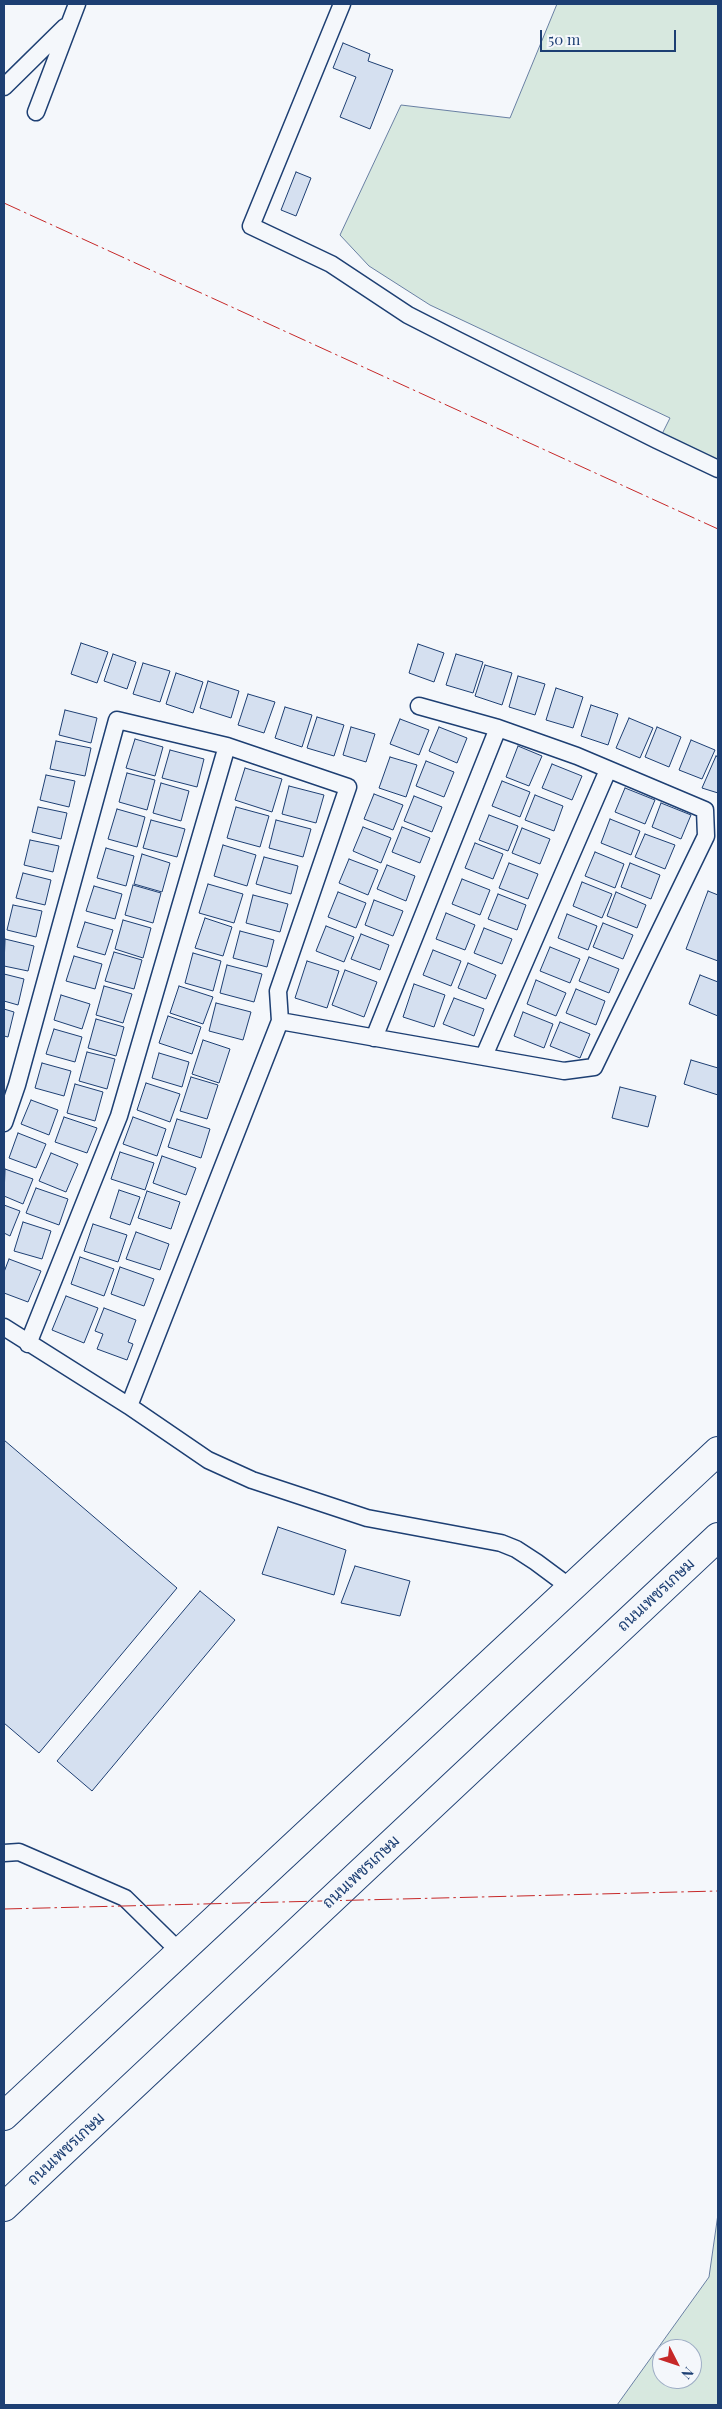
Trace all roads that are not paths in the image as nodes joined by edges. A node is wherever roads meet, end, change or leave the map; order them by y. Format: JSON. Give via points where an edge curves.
{"nodes":[{"id":1,"x":77,"y":4,"type":"edge"},
{"id":2,"x":342,"y":4,"type":"edge"},
{"id":3,"x":71,"y":19,"type":"junction"},
{"id":4,"x":4,"y":87,"type":"edge"},
{"id":5,"x":36,"y":112,"type":"dead end"},
{"id":6,"x":718,"y":469,"type":"edge"},
{"id":7,"x":419,"y":706,"type":"dead end"},
{"id":8,"x":498,"y":728,"type":"junction"},
{"id":9,"x":227,"y":746,"type":"junction"},
{"id":10,"x":608,"y":770,"type":"junction"},
{"id":11,"x":280,"y":1021,"type":"junction"},
{"id":12,"x":374,"y":1038,"type":"junction"},
{"id":13,"x":484,"y":1056,"type":"junction"},
{"id":14,"x":4,"y":1123,"type":"edge"},
{"id":15,"x":4,"y":1327,"type":"edge"},
{"id":16,"x":28,"y":1344,"type":"junction"},
{"id":17,"x":129,"y":1406,"type":"junction"},
{"id":18,"x":718,"y":1451,"type":"edge"},
{"id":19,"x":718,"y":1537,"type":"edge"},
{"id":20,"x":571,"y":1588,"type":"junction"},
{"id":21,"x":4,"y":1852,"type":"edge"},
{"id":22,"x":180,"y":1952,"type":"junction"},
{"id":23,"x":4,"y":2116,"type":"edge"},
{"id":24,"x":4,"y":2208,"type":"edge"}],
"edges":[{"from":1,"to":3,"type":"street"},
{"from":2,"to":6,"type":"street","via":[[251,226],[331,264],[408,315]]},
{"from":3,"to":4,"type":"street"},
{"from":3,"to":5,"type":"street"},
{"from":7,"to":8,"type":"street"},
{"from":8,"to":10,"type":"street"},
{"from":8,"to":12,"type":"street"},
{"from":9,"to":11,"type":"street","via":[[348,787],[278,991]]},
{"from":9,"to":14,"type":"street","via":[[117,720]]},
{"from":9,"to":16,"type":"street","via":[[119,1116]]},
{"from":10,"to":13,"type":"street"},
{"from":10,"to":13,"type":"street","via":[[705,810],[706,836],[594,1067],[564,1071]]},
{"from":11,"to":12,"type":"street"},
{"from":11,"to":17,"type":"street"},
{"from":12,"to":13,"type":"street"},
{"from":15,"to":16,"type":"street"},
{"from":16,"to":17,"type":"street"},
{"from":17,"to":20,"type":"street","via":[[208,1460],[252,1480],[367,1518],[501,1543],[516,1549]]},
{"from":18,"to":20,"type":"highway"},
{"from":19,"to":24,"type":"highway","name":"ถนนเพชรเกษม"},
{"from":20,"to":22,"type":"highway"},
{"from":21,"to":22,"type":"street","via":[[18,1852],[125,1898]]},
{"from":22,"to":23,"type":"highway"}]}
